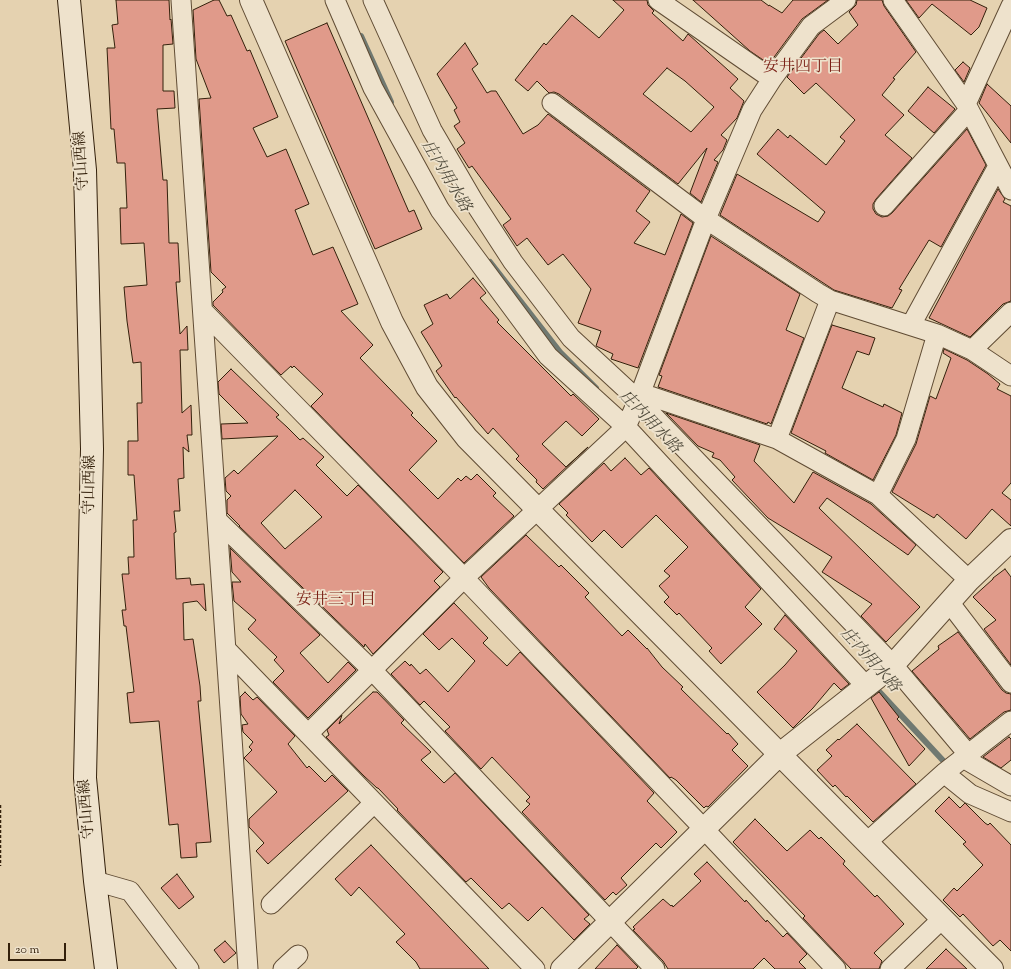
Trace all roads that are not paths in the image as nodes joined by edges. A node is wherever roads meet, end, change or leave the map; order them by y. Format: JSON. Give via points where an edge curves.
{"nodes":[{"id":1,"x":69,"y":0,"type":"edge"},
{"id":2,"x":181,"y":0,"type":"edge"},
{"id":3,"x":251,"y":0,"type":"edge"},
{"id":4,"x":335,"y":0,"type":"edge"},
{"id":5,"x":373,"y":0,"type":"edge"},
{"id":6,"x":658,"y":0,"type":"edge"},
{"id":7,"x":846,"y":0,"type":"edge"},
{"id":8,"x":893,"y":0,"type":"edge"},
{"id":9,"x":1011,"y":6,"type":"edge"},
{"id":10,"x":772,"y":79,"type":"junction"},
{"id":11,"x":552,"y":103,"type":"dead end"},
{"id":12,"x":968,"y":107,"type":"junction"},
{"id":13,"x":998,"y":166,"type":"junction"},
{"id":14,"x":1011,"y":190,"type":"edge"},
{"id":15,"x":884,"y":206,"type":"dead end"},
{"id":16,"x":706,"y":219,"type":"junction"},
{"id":17,"x":830,"y":300,"type":"junction"},
{"id":18,"x":202,"y":311,"type":"junction"},
{"id":19,"x":1011,"y":312,"type":"edge"},
{"id":20,"x":911,"y":324,"type":"junction"},
{"id":21,"x":937,"y":334,"type":"junction"},
{"id":22,"x":972,"y":350,"type":"junction"},
{"id":23,"x":1011,"y":376,"type":"edge"},
{"id":24,"x":639,"y":397,"type":"junction"},
{"id":25,"x":626,"y":426,"type":"junction"},
{"id":26,"x":777,"y":439,"type":"junction"},
{"id":27,"x":878,"y":494,"type":"junction"},
{"id":28,"x":538,"y":509,"type":"junction"},
{"id":29,"x":217,"y":520,"type":"junction"},
{"id":30,"x":1011,"y":540,"type":"edge"},
{"id":31,"x":464,"y":578,"type":"junction"},
{"id":32,"x":968,"y":580,"type":"junction"},
{"id":33,"x":949,"y":602,"type":"junction"},
{"id":34,"x":226,"y":649,"type":"junction"},
{"id":35,"x":893,"y":665,"type":"junction"},
{"id":36,"x":372,"y":670,"type":"junction"},
{"id":37,"x":1011,"y":683,"type":"edge"},
{"id":38,"x":866,"y":686,"type":"junction"},
{"id":39,"x":1011,"y":721,"type":"edge"},
{"id":40,"x":308,"y":734,"type":"junction"},
{"id":41,"x":780,"y":754,"type":"junction"},
{"id":42,"x":965,"y":756,"type":"junction"},
{"id":43,"x":944,"y":773,"type":"junction"},
{"id":44,"x":1011,"y":786,"type":"edge"},
{"id":45,"x":374,"y":803,"type":"junction"},
{"id":46,"x":1011,"y":812,"type":"edge"},
{"id":47,"x":704,"y":829,"type":"junction"},
{"id":48,"x":867,"y":842,"type":"junction"},
{"id":49,"x":95,"y":881,"type":"junction"},
{"id":50,"x":271,"y":904,"type":"dead end"},
{"id":51,"x":942,"y":919,"type":"junction"},
{"id":52,"x":610,"y":922,"type":"junction"},
{"id":53,"x":298,"y":954,"type":"dead end"},
{"id":54,"x":106,"y":969,"type":"edge"},
{"id":55,"x":189,"y":969,"type":"edge"},
{"id":56,"x":248,"y":969,"type":"edge"},
{"id":57,"x":283,"y":969,"type":"edge"},
{"id":58,"x":535,"y":969,"type":"edge"},
{"id":59,"x":562,"y":969,"type":"edge"},
{"id":60,"x":655,"y":969,"type":"edge"},
{"id":61,"x":836,"y":969,"type":"edge"},
{"id":62,"x":890,"y":969,"type":"edge"},
{"id":63,"x":992,"y":969,"type":"edge"}],
"edges":[{"from":1,"to":49,"type":"street","name":"守山西線","via":[[85,178],[92,449],[85,778]]},
{"from":2,"to":18,"type":"street"},
{"from":3,"to":28,"type":"street","via":[[392,322],[427,388],[467,438]]},
{"from":4,"to":25,"type":"street","via":[[373,88],[440,210],[548,356]]},
{"from":5,"to":24,"type":"street","via":[[432,130],[513,262],[571,338]]},
{"from":6,"to":10,"type":"street"},
{"from":7,"to":10,"type":"street","via":[[811,26]]},
{"from":8,"to":12,"type":"street"},
{"from":9,"to":12,"type":"street"},
{"from":10,"to":16,"type":"street","via":[[752,110]]},
{"from":11,"to":16,"type":"street"},
{"from":12,"to":13,"type":"street"},
{"from":12,"to":15,"type":"street"},
{"from":13,"to":14,"type":"street"},
{"from":13,"to":20,"type":"street"},
{"from":16,"to":17,"type":"street"},
{"from":16,"to":24,"type":"street"},
{"from":17,"to":20,"type":"street"},
{"from":17,"to":26,"type":"street"},
{"from":18,"to":29,"type":"street"},
{"from":18,"to":31,"type":"street"},
{"from":19,"to":22,"type":"street"},
{"from":20,"to":21,"type":"street"},
{"from":21,"to":22,"type":"street"},
{"from":21,"to":27,"type":"street","via":[[906,439]]},
{"from":22,"to":23,"type":"street"},
{"from":24,"to":25,"type":"street"},
{"from":24,"to":26,"type":"street"},
{"from":24,"to":35,"type":"street"},
{"from":25,"to":28,"type":"street"},
{"from":25,"to":38,"type":"street"},
{"from":26,"to":27,"type":"street"},
{"from":27,"to":32,"type":"street"},
{"from":28,"to":31,"type":"street"},
{"from":28,"to":41,"type":"street"},
{"from":29,"to":34,"type":"street"},
{"from":29,"to":36,"type":"street"},
{"from":30,"to":32,"type":"street"},
{"from":31,"to":36,"type":"street"},
{"from":31,"to":47,"type":"street"},
{"from":32,"to":33,"type":"street"},
{"from":33,"to":35,"type":"street"},
{"from":33,"to":37,"type":"street"},
{"from":34,"to":40,"type":"street"},
{"from":34,"to":56,"type":"street"},
{"from":35,"to":38,"type":"street"},
{"from":35,"to":42,"type":"street"},
{"from":36,"to":40,"type":"street"},
{"from":36,"to":52,"type":"street"},
{"from":38,"to":41,"type":"street"},
{"from":39,"to":42,"type":"street"},
{"from":40,"to":45,"type":"street"},
{"from":41,"to":47,"type":"street"},
{"from":41,"to":48,"type":"street"},
{"from":42,"to":43,"type":"street"},
{"from":42,"to":44,"type":"street"},
{"from":43,"to":46,"type":"street","via":[[970,794]]},
{"from":43,"to":48,"type":"street"},
{"from":45,"to":50,"type":"street"},
{"from":45,"to":58,"type":"street"},
{"from":47,"to":52,"type":"street"},
{"from":47,"to":61,"type":"street"},
{"from":48,"to":51,"type":"street"},
{"from":49,"to":54,"type":"street","name":"守山西線"},
{"from":49,"to":55,"type":"street","via":[[130,891]]},
{"from":51,"to":62,"type":"street"},
{"from":51,"to":63,"type":"street"},
{"from":52,"to":59,"type":"street"},
{"from":52,"to":60,"type":"street"},
{"from":53,"to":57,"type":"street"}]}
